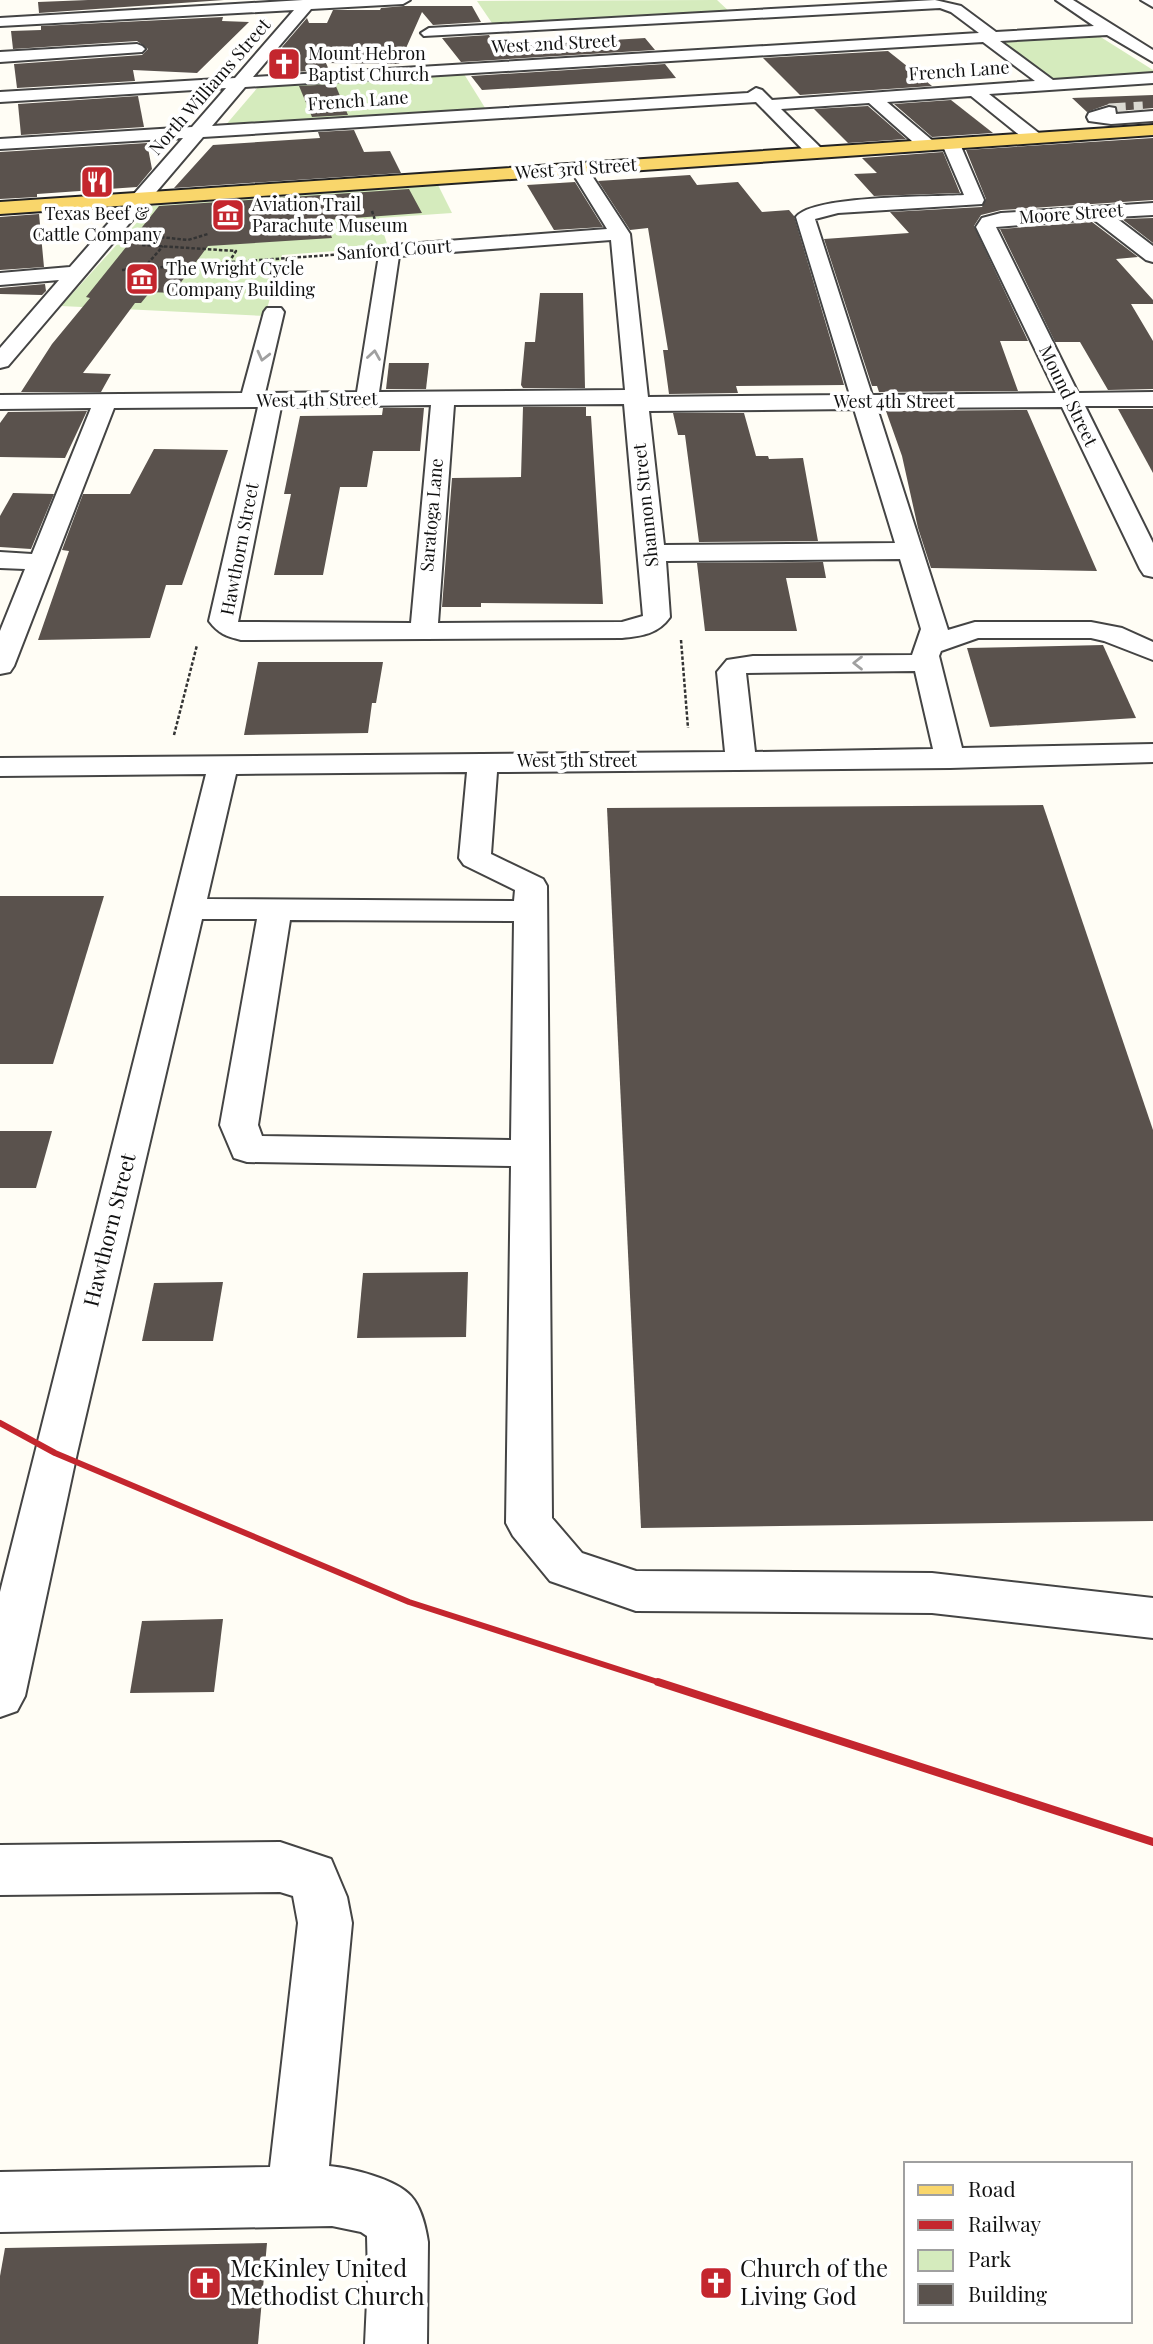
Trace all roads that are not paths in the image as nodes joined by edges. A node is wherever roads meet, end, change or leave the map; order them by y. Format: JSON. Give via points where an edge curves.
{"nodes":[{"id":1,"x":403,"y":0,"type":"edge"},
{"id":2,"x":736,"y":0,"type":"edge"},
{"id":3,"x":1063,"y":0,"type":"edge"},
{"id":4,"x":1148,"y":0,"type":"edge"},
{"id":5,"x":308,"y":3,"type":"edge"},
{"id":6,"x":1153,"y":4,"type":"edge"},
{"id":7,"x":175,"y":6,"type":"edge"},
{"id":8,"x":445,"y":11,"type":"dead end"},
{"id":9,"x":752,"y":15,"type":"junction"},
{"id":10,"x":1,"y":18,"type":"edge"},
{"id":11,"x":1110,"y":30,"type":"junction"},
{"id":12,"x":993,"y":37,"type":"junction"},
{"id":13,"x":145,"y":40,"type":"junction"},
{"id":14,"x":422,"y":43,"type":"junction"},
{"id":15,"x":788,"y":49,"type":"junction"},
{"id":16,"x":722,"y":53,"type":"junction"},
{"id":17,"x":0,"y":57,"type":"edge"},
{"id":18,"x":1153,"y":57,"type":"edge"},
{"id":19,"x":400,"y":73,"type":"junction"},
{"id":20,"x":240,"y":82,"type":"junction"},
{"id":21,"x":975,"y":91,"type":"junction"},
{"id":22,"x":1113,"y":91,"type":"tunnel mouth"},
{"id":23,"x":0,"y":97,"type":"edge"},
{"id":24,"x":1150,"y":97,"type":"edge"},
{"id":25,"x":873,"y":98,"type":"junction"},
{"id":26,"x":114,"y":100,"type":"junction"},
{"id":27,"x":764,"y":101,"type":"junction"},
{"id":28,"x":1078,"y":106,"type":"junction"},
{"id":29,"x":0,"y":108,"type":"edge"},
{"id":30,"x":1145,"y":130,"type":"edge"},
{"id":31,"x":196,"y":132,"type":"junction"},
{"id":32,"x":1110,"y":133,"type":"junction"},
{"id":33,"x":1034,"y":138,"type":"junction"},
{"id":34,"x":65,"y":140,"type":"junction"},
{"id":35,"x":1153,"y":143,"type":"edge"},
{"id":36,"x":0,"y":144,"type":"edge"},
{"id":37,"x":951,"y":144,"type":"junction"},
{"id":38,"x":927,"y":145,"type":"junction"},
{"id":39,"x":816,"y":153,"type":"junction"},
{"id":40,"x":69,"y":163,"type":"dead end"},
{"id":41,"x":579,"y":169,"type":"junction"},
{"id":42,"x":138,"y":199,"type":"junction"},
{"id":43,"x":0,"y":208,"type":"edge"},
{"id":44,"x":1153,"y":209,"type":"edge"},
{"id":45,"x":1098,"y":213,"type":"junction"},
{"id":46,"x":989,"y":222,"type":"joint"},
{"id":47,"x":620,"y":234,"type":"junction"},
{"id":48,"x":1153,"y":256,"type":"edge"},
{"id":49,"x":75,"y":273,"type":"junction"},
{"id":50,"x":0,"y":279,"type":"edge"},
{"id":51,"x":274,"y":312,"type":"dead end"},
{"id":52,"x":0,"y":361,"type":"edge"},
{"id":53,"x":443,"y":398,"type":"junction"},
{"id":54,"x":367,"y":399,"type":"junction"},
{"id":55,"x":1153,"y":399,"type":"edge"},
{"id":56,"x":262,"y":400,"type":"junction"},
{"id":57,"x":1070,"y":400,"type":"junction"},
{"id":58,"x":105,"y":401,"type":"junction"},
{"id":59,"x":635,"y":401,"type":"junction"},
{"id":60,"x":0,"y":402,"type":"edge"},
{"id":61,"x":864,"y":402,"type":"junction"},
{"id":62,"x":912,"y":551,"type":"junction"},
{"id":63,"x":651,"y":552,"type":"junction"},
{"id":64,"x":0,"y":560,"type":"edge"},
{"id":65,"x":40,"y":562,"type":"junction"},
{"id":66,"x":1153,"y":569,"type":"edge"},
{"id":67,"x":424,"y":631,"type":"junction"},
{"id":68,"x":1153,"y":652,"type":"edge"},
{"id":69,"x":928,"y":654,"type":"junction"},
{"id":70,"x":0,"y":666,"type":"edge"},
{"id":71,"x":1153,"y":753,"type":"edge"},
{"id":72,"x":950,"y":759,"type":"junction"},
{"id":73,"x":741,"y":761,"type":"junction"},
{"id":74,"x":483,"y":762,"type":"junction"},
{"id":75,"x":223,"y":765,"type":"junction"},
{"id":76,"x":0,"y":768,"type":"edge"},
{"id":77,"x":188,"y":909,"type":"junction"},
{"id":78,"x":275,"y":910,"type":"junction"},
{"id":79,"x":530,"y":911,"type":"junction"},
{"id":80,"x":530,"y":1153,"type":"junction"},
{"id":81,"x":1153,"y":1618,"type":"edge"},
{"id":82,"x":0,"y":1696,"type":"edge"},
{"id":83,"x":0,"y":1870,"type":"edge"},
{"id":84,"x":296,"y":2196,"type":"junction"},
{"id":85,"x":0,"y":2202,"type":"edge"},
{"id":86,"x":396,"y":2344,"type":"edge"}],
"edges":[{"from":1,"to":5,"type":"street"},
{"from":2,"to":9,"type":"street"},
{"from":3,"to":11,"type":"street"},
{"from":4,"to":6,"type":"street"},
{"from":5,"to":7,"type":"street"},
{"from":5,"to":20,"type":"street","name":"North Williams Street"},
{"from":7,"to":10,"type":"street"},
{"from":7,"to":13,"type":"street"},
{"from":8,"to":14,"type":"street"},
{"from":9,"to":12,"type":"street","via":[[942,4]]},
{"from":9,"to":14,"type":"street"},
{"from":9,"to":15,"type":"street"},
{"from":11,"to":12,"type":"street","name":"West 2nd Street"},
{"from":11,"to":18,"type":"street"},
{"from":12,"to":15,"type":"street","name":"West 2nd Street"},
{"from":12,"to":28,"type":"street","via":[[990,41]]},
{"from":13,"to":17,"type":"street"},
{"from":13,"to":26,"type":"street"},
{"from":14,"to":19,"type":"street"},
{"from":15,"to":16,"type":"street","name":"West 2nd Street"},
{"from":16,"to":19,"type":"street","name":"West 2nd Street"},
{"from":16,"to":27,"type":"street"},
{"from":19,"to":20,"type":"street","name":"West 2nd Street"},
{"from":20,"to":26,"type":"street","name":"West 2nd Street"},
{"from":20,"to":31,"type":"street","name":"North Williams Street"},
{"from":21,"to":25,"type":"street","name":"French Lane"},
{"from":21,"to":28,"type":"street","name":"French Lane"},
{"from":21,"to":33,"type":"street"},
{"from":22,"to":24,"type":"street"},
{"from":23,"to":26,"type":"street","name":"West 2nd Street"},
{"from":24,"to":28,"type":"street","name":"French Lane"},
{"from":24,"to":28,"type":"street","via":[[1111,119]]},
{"from":25,"to":27,"type":"street","name":"French Lane"},
{"from":25,"to":38,"type":"street"},
{"from":26,"to":29,"type":"street"},
{"from":26,"to":31,"type":"street","name":"French Lane"},
{"from":26,"to":34,"type":"street","name":"French Lane"},
{"from":27,"to":31,"type":"street","name":"French Lane"},
{"from":27,"to":39,"type":"street"},
{"from":28,"to":32,"type":"street"},
{"from":30,"to":32,"type":"main road","name":"West 3rd Street"},
{"from":30,"to":35,"type":"street"},
{"from":31,"to":42,"type":"street","name":"North Williams Street"},
{"from":32,"to":33,"type":"main road","name":"West 3rd Street"},
{"from":33,"to":37,"type":"main road","name":"West 3rd Street"},
{"from":34,"to":36,"type":"street","name":"French Lane"},
{"from":34,"to":40,"type":"street"},
{"from":37,"to":38,"type":"main road","name":"West 3rd Street"},
{"from":37,"to":61,"type":"street","via":[[975,200],[838,207],[805,217]]},
{"from":38,"to":39,"type":"main road","name":"West 3rd Street"},
{"from":39,"to":41,"type":"main road","name":"West 3rd Street"},
{"from":41,"to":42,"type":"main road","name":"West 3rd Street"},
{"from":41,"to":47,"type":"street","name":"Shannon Street"},
{"from":42,"to":43,"type":"main road","name":"West 3rd Street"},
{"from":42,"to":49,"type":"street","name":"North Williams Street"},
{"from":44,"to":45,"type":"street","name":"Moore Street"},
{"from":45,"to":46,"type":"street","name":"Moore Street"},
{"from":45,"to":48,"type":"street"},
{"from":46,"to":57,"type":"street","name":"Mound Street","via":[[986,227]]},
{"from":54,"to":47,"type":"street","name":"Sanford Court","one_way":true,"via":[[390,251]]},
{"from":47,"to":59,"type":"street","name":"Shannon Street"},
{"from":49,"to":50,"type":"street"},
{"from":49,"to":52,"type":"street","name":"North Williams Street"},
{"from":51,"to":56,"type":"street","name":"Hawthorn Street","one_way":true},
{"from":53,"to":54,"type":"street","name":"West 4th Street"},
{"from":53,"to":59,"type":"street","name":"West 4th Street"},
{"from":53,"to":67,"type":"street","name":"Saratoga Lane"},
{"from":54,"to":56,"type":"street","name":"West 4th Street"},
{"from":55,"to":57,"type":"street","name":"West 4th Street"},
{"from":56,"to":58,"type":"street","name":"West 4th Street"},
{"from":56,"to":67,"type":"street","name":"Hawthorn Street","via":[[223,621],[241,632]]},
{"from":57,"to":61,"type":"street","name":"West 4th Street"},
{"from":57,"to":66,"type":"street","name":"Mound Street"},
{"from":58,"to":60,"type":"street","name":"West 4th Street"},
{"from":58,"to":65,"type":"street"},
{"from":59,"to":61,"type":"street","name":"West 4th Street"},
{"from":59,"to":63,"type":"street","name":"Shannon Street"},
{"from":61,"to":62,"type":"street"},
{"from":62,"to":63,"type":"street"},
{"from":62,"to":69,"type":"street","via":[[936,629]]},
{"from":63,"to":67,"type":"street","name":"Shannon Street","via":[[658,611],[651,623],[622,630]]},
{"from":64,"to":65,"type":"street"},
{"from":65,"to":70,"type":"street"},
{"from":68,"to":69,"type":"street","via":[[1091,630],[975,631]]},
{"from":69,"to":72,"type":"street"},
{"from":69,"to":73,"type":"street","one_way":true,"via":[[737,666],[731,672]]},
{"from":71,"to":72,"type":"street","name":"West 5th Street"},
{"from":72,"to":73,"type":"street","name":"West 5th Street"},
{"from":73,"to":74,"type":"street","name":"West 5th Street"},
{"from":74,"to":75,"type":"street","name":"West 5th Street"},
{"from":74,"to":79,"type":"street","via":[[475,859],[531,886]]},
{"from":75,"to":76,"type":"street","name":"West 5th Street"},
{"from":75,"to":77,"type":"street","name":"Hawthorn Street"},
{"from":77,"to":78,"type":"street"},
{"from":77,"to":82,"type":"street","name":"Hawthorn Street"},
{"from":78,"to":79,"type":"street"},
{"from":78,"to":80,"type":"street","via":[[239,1125],[247,1149]]},
{"from":79,"to":80,"type":"street"},
{"from":80,"to":81,"type":"street","via":[[529,1522],[566,1567],[636,1591],[932,1593]]},
{"from":83,"to":84,"type":"street","via":[[280,1867],[312,1877],[325,1923]]},
{"from":84,"to":85,"type":"street"},
{"from":84,"to":86,"type":"street","via":[[332,2196],[369,2204],[392,2220],[399,2242]]}]}
